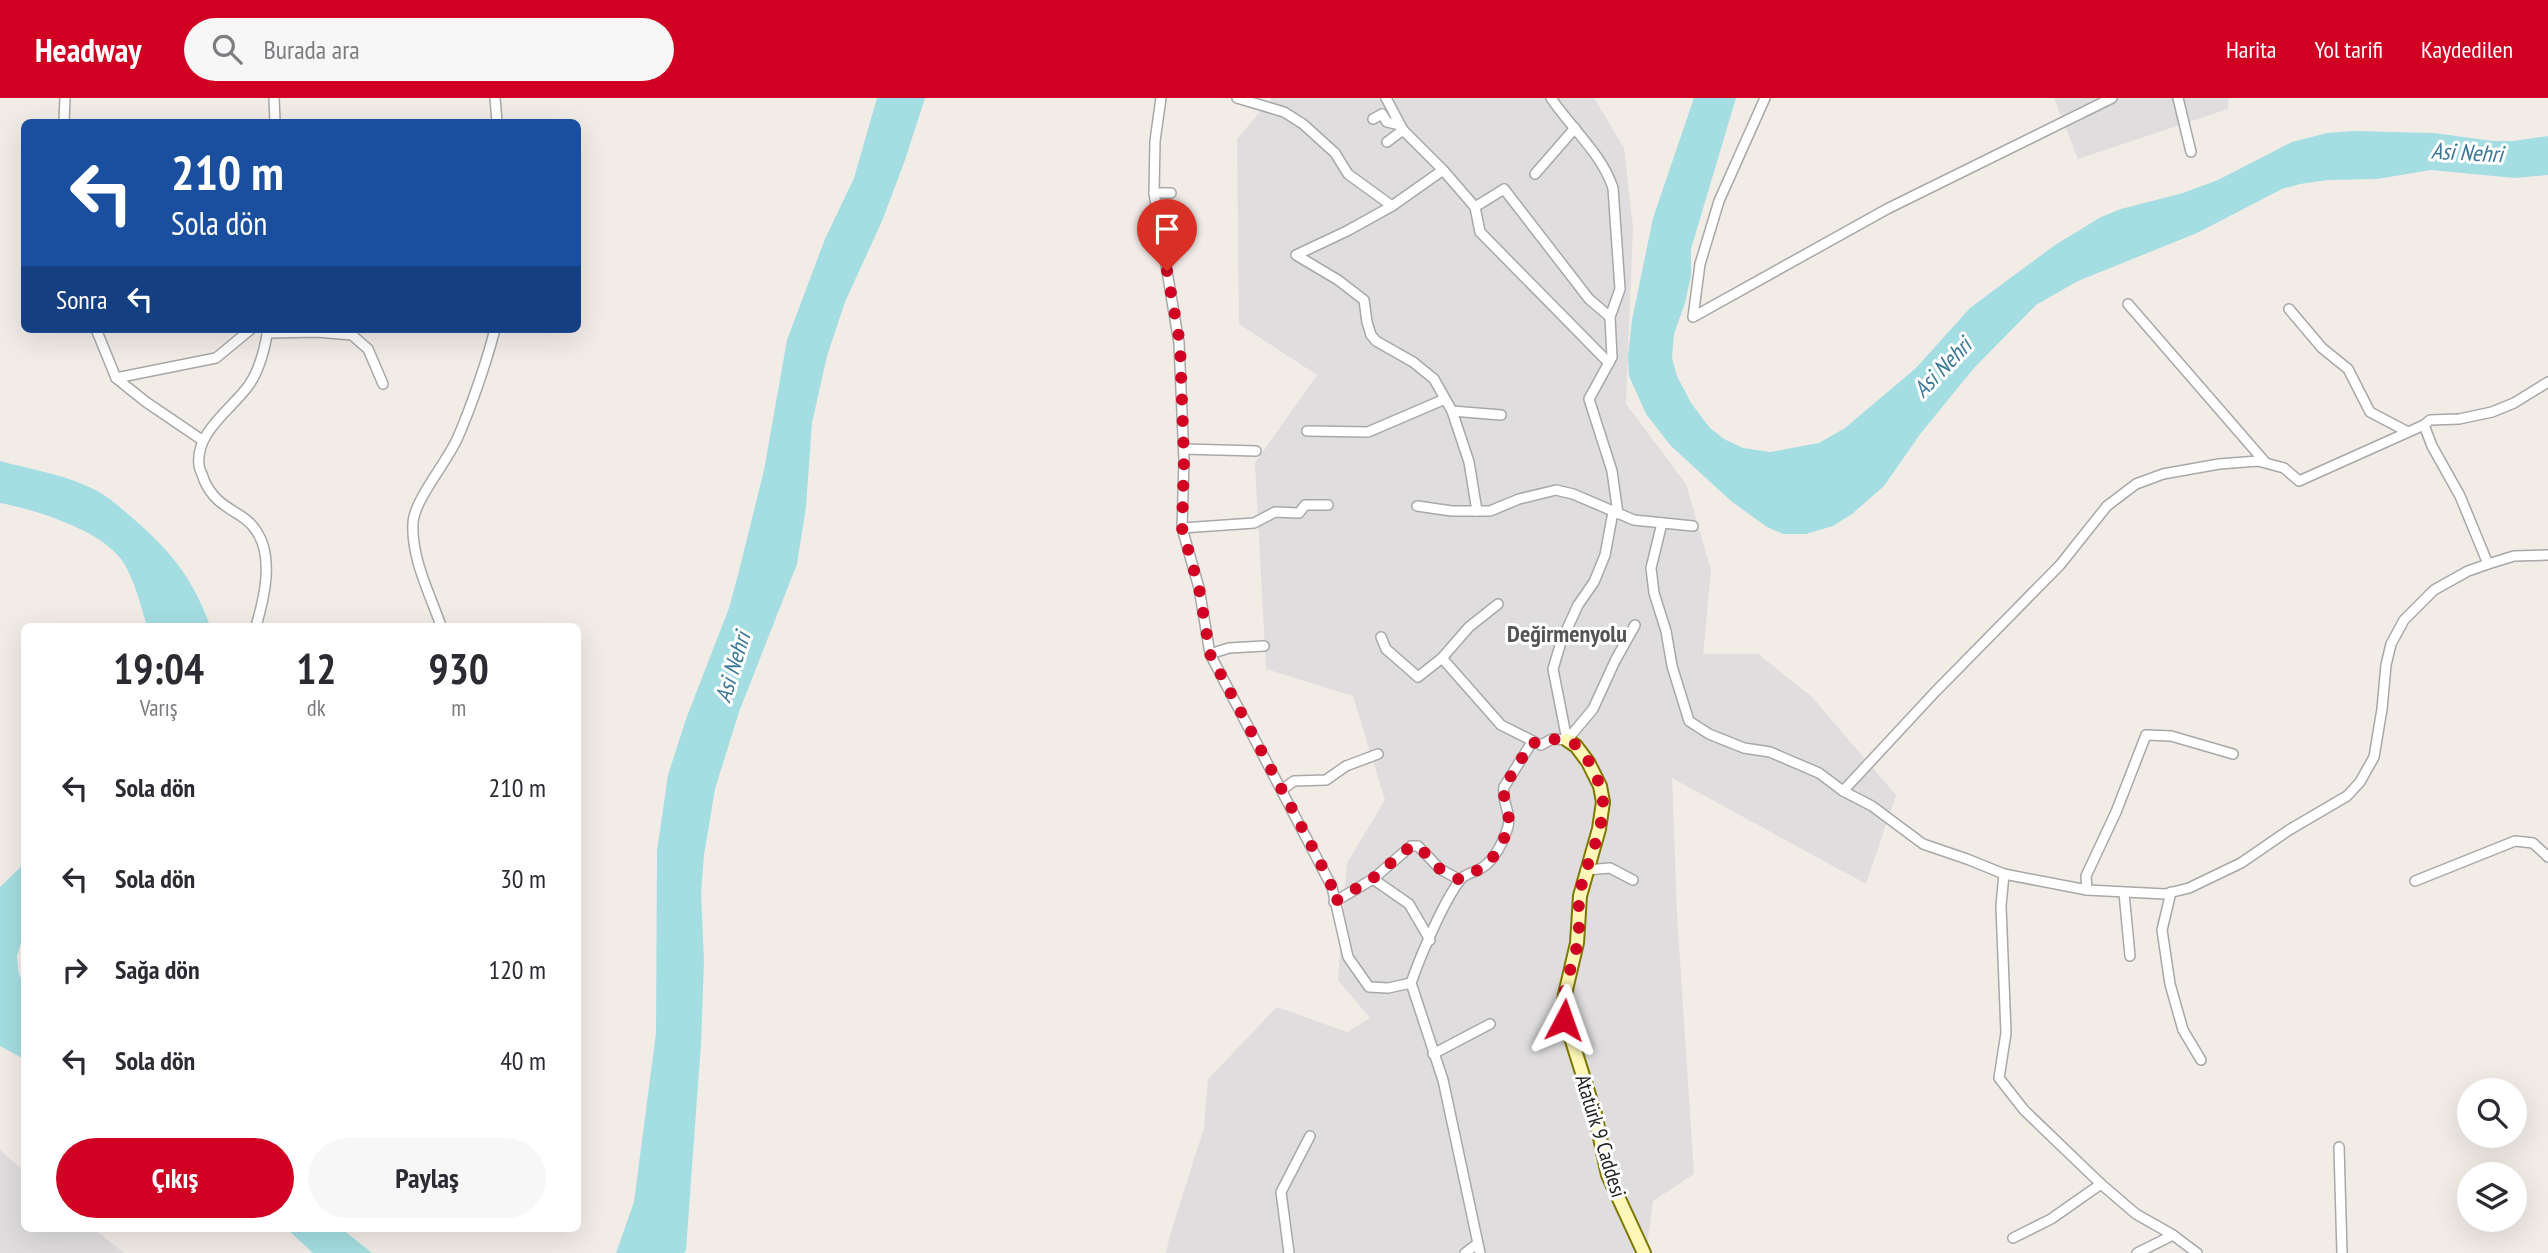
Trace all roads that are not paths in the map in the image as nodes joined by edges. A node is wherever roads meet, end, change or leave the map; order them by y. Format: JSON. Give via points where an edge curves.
{"nodes":[{"id":1,"x":65,"y":98,"type":"edge"},
{"id":2,"x":274,"y":98,"type":"edge"},
{"id":3,"x":495,"y":98,"type":"edge"},
{"id":4,"x":1161,"y":98,"type":"edge"},
{"id":5,"x":1237,"y":98,"type":"edge"},
{"id":6,"x":1385,"y":98,"type":"edge"},
{"id":7,"x":1551,"y":98,"type":"edge"},
{"id":8,"x":1765,"y":98,"type":"edge"},
{"id":9,"x":2112,"y":98,"type":"edge"},
{"id":10,"x":2178,"y":98,"type":"edge"},
{"id":11,"x":64,"y":119,"type":"edge"},
{"id":12,"x":275,"y":119,"type":"edge"},
{"id":13,"x":497,"y":119,"type":"edge"},
{"id":14,"x":1373,"y":119,"type":"dead end"},
{"id":15,"x":1402,"y":128,"type":"junction"},
{"id":16,"x":1575,"y":128,"type":"junction"},
{"id":17,"x":1387,"y":142,"type":"dead end"},
{"id":18,"x":2191,"y":152,"type":"dead end"},
{"id":19,"x":1443,"y":170,"type":"junction"},
{"id":20,"x":1535,"y":174,"type":"dead end"},
{"id":21,"x":1154,"y":193,"type":"junction"},
{"id":22,"x":1171,"y":194,"type":"dead end"},
{"id":23,"x":1392,"y":206,"type":"junction"},
{"id":24,"x":1475,"y":207,"type":"junction"},
{"id":25,"x":2128,"y":304,"type":"dead end"},
{"id":26,"x":2289,"y":309,"type":"dead end"},
{"id":27,"x":1610,"y":317,"type":"junction"},
{"id":28,"x":98,"y":333,"type":"edge"},
{"id":29,"x":246,"y":333,"type":"edge"},
{"id":30,"x":267,"y":333,"type":"edge"},
{"id":31,"x":329,"y":333,"type":"edge"},
{"id":32,"x":494,"y":333,"type":"edge"},
{"id":33,"x":1609,"y":363,"type":"junction"},
{"id":34,"x":116,"y":378,"type":"junction"},
{"id":35,"x":2548,"y":382,"type":"edge"},
{"id":36,"x":383,"y":384,"type":"dead end"},
{"id":37,"x":1445,"y":399,"type":"junction"},
{"id":38,"x":1452,"y":411,"type":"junction"},
{"id":39,"x":1501,"y":415,"type":"dead end"},
{"id":40,"x":2424,"y":425,"type":"junction"},
{"id":41,"x":1307,"y":431,"type":"dead end"},
{"id":42,"x":2408,"y":432,"type":"junction"},
{"id":43,"x":202,"y":440,"type":"junction"},
{"id":44,"x":1184,"y":449,"type":"junction"},
{"id":45,"x":1256,"y":452,"type":"dead end"},
{"id":46,"x":2265,"y":462,"type":"junction"},
{"id":47,"x":1328,"y":505,"type":"dead end"},
{"id":48,"x":1417,"y":506,"type":"dead end"},
{"id":49,"x":1477,"y":511,"type":"junction"},
{"id":50,"x":1615,"y":513,"type":"junction"},
{"id":51,"x":1662,"y":523,"type":"junction"},
{"id":52,"x":1693,"y":526,"type":"dead end"},
{"id":53,"x":1182,"y":528,"type":"junction"},
{"id":54,"x":2548,"y":555,"type":"edge"},
{"id":55,"x":2488,"y":564,"type":"junction"},
{"id":56,"x":1498,"y":604,"type":"dead end"},
{"id":57,"x":257,"y":623,"type":"edge"},
{"id":58,"x":441,"y":623,"type":"edge"},
{"id":59,"x":1635,"y":625,"type":"dead end"},
{"id":60,"x":1381,"y":637,"type":"dead end"},
{"id":61,"x":1264,"y":646,"type":"dead end"},
{"id":62,"x":1210,"y":654,"type":"junction"},
{"id":63,"x":1443,"y":659,"type":"junction"},
{"id":64,"x":1567,"y":740,"type":"junction"},
{"id":65,"x":1532,"y":742,"type":"junction"},
{"id":66,"x":1378,"y":754,"type":"dead end"},
{"id":67,"x":2233,"y":754,"type":"dead end"},
{"id":68,"x":1283,"y":789,"type":"junction"},
{"id":69,"x":1843,"y":792,"type":"junction"},
{"id":70,"x":2548,"y":858,"type":"edge"},
{"id":71,"x":1586,"y":870,"type":"junction"},
{"id":72,"x":2004,"y":874,"type":"junction"},
{"id":73,"x":1373,"y":878,"type":"junction"},
{"id":74,"x":1460,"y":880,"type":"junction"},
{"id":75,"x":1633,"y":880,"type":"dead end"},
{"id":76,"x":2415,"y":881,"type":"dead end"},
{"id":77,"x":2087,"y":890,"type":"junction"},
{"id":78,"x":2171,"y":892,"type":"junction"},
{"id":79,"x":2124,"y":893,"type":"junction"},
{"id":80,"x":1334,"y":902,"type":"junction"},
{"id":81,"x":1430,"y":940,"type":"junction"},
{"id":82,"x":2130,"y":956,"type":"dead end"},
{"id":83,"x":1411,"y":983,"type":"junction"},
{"id":84,"x":1490,"y":1024,"type":"dead end"},
{"id":85,"x":1433,"y":1054,"type":"junction"},
{"id":86,"x":2201,"y":1060,"type":"dead end"},
{"id":87,"x":1310,"y":1136,"type":"dead end"},
{"id":88,"x":2339,"y":1147,"type":"dead end"},
{"id":89,"x":2101,"y":1184,"type":"junction"},
{"id":90,"x":2173,"y":1235,"type":"junction"},
{"id":91,"x":2013,"y":1238,"type":"dead end"},
{"id":92,"x":1478,"y":1249,"type":"edge"},
{"id":93,"x":1289,"y":1253,"type":"edge"},
{"id":94,"x":1465,"y":1253,"type":"edge"},
{"id":95,"x":1644,"y":1253,"type":"edge"},
{"id":96,"x":2137,"y":1253,"type":"edge"},
{"id":97,"x":2197,"y":1253,"type":"edge"},
{"id":98,"x":2342,"y":1253,"type":"edge"}],
"edges":[{"from":1,"to":11,"type":"street"},
{"from":2,"to":12,"type":"street"},
{"from":3,"to":13,"type":"street"},
{"from":4,"to":21,"type":"street"},
{"from":5,"to":23,"type":"street","via":[[1284,112],[1303,124],[1335,153],[1348,174]]},
{"from":6,"to":15,"type":"street"},
{"from":7,"to":16,"type":"street"},
{"from":8,"to":9,"type":"street","via":[[1718,201],[1700,264],[1693,317],[1887,209]]},
{"from":10,"to":18,"type":"street"},
{"from":14,"to":15,"type":"street","via":[[1382,114],[1387,122]]},
{"from":15,"to":17,"type":"street"},
{"from":15,"to":19,"type":"street"},
{"from":16,"to":20,"type":"street"},
{"from":16,"to":27,"type":"street","via":[[1613,188],[1620,289]]},
{"from":19,"to":23,"type":"street"},
{"from":19,"to":24,"type":"street"},
{"from":21,"to":22,"type":"street"},
{"from":21,"to":44,"type":"street","via":[[1180,343]]},
{"from":23,"to":37,"type":"street","via":[[1296,255],[1364,300],[1371,335],[1434,379]]},
{"from":24,"to":27,"type":"street","via":[[1504,189],[1589,299]]},
{"from":24,"to":33,"type":"street","via":[[1480,232]]},
{"from":25,"to":46,"type":"street"},
{"from":26,"to":42,"type":"street","via":[[2322,348],[2348,369],[2370,412]]},
{"from":27,"to":33,"type":"street"},
{"from":28,"to":34,"type":"street"},
{"from":29,"to":34,"type":"street","via":[[216,358]]},
{"from":30,"to":43,"type":"street","via":[[250,384]]},
{"from":31,"to":36,"type":"street","via":[[352,335],[368,349]]},
{"from":32,"to":58,"type":"street","via":[[458,437],[413,520],[415,548]]},
{"from":33,"to":50,"type":"street","via":[[1589,399],[1612,471]]},
{"from":34,"to":43,"type":"street"},
{"from":35,"to":40,"type":"street","via":[[2503,408],[2459,419],[2430,420]]},
{"from":37,"to":38,"type":"street"},
{"from":37,"to":41,"type":"street","via":[[1368,432]]},
{"from":38,"to":39,"type":"street"},
{"from":38,"to":49,"type":"street","via":[[1469,462]]},
{"from":40,"to":42,"type":"street"},
{"from":40,"to":55,"type":"street"},
{"from":42,"to":46,"type":"street","via":[[2299,481],[2284,468]]},
{"from":43,"to":57,"type":"street","via":[[198,465],[209,490],[223,506],[248,521],[262,543],[266,566]]},
{"from":44,"to":45,"type":"street"},
{"from":44,"to":53,"type":"street"},
{"from":46,"to":69,"type":"street","via":[[2163,474],[2136,484],[2106,506],[2060,565]]},
{"from":47,"to":53,"type":"street","via":[[1305,505],[1300,513],[1275,513],[1254,523]]},
{"from":48,"to":49,"type":"street"},
{"from":49,"to":50,"type":"street","via":[[1490,512],[1556,490]]},
{"from":50,"to":51,"type":"street"},
{"from":50,"to":64,"type":"street","via":[[1605,555],[1560,642],[1553,669]]},
{"from":51,"to":52,"type":"street"},
{"from":51,"to":69,"type":"street","via":[[1651,568],[1654,593],[1689,721],[1709,734],[1819,773]]},
{"from":53,"to":62,"type":"street","via":[[1199,588]]},
{"from":54,"to":55,"type":"street","via":[[2514,556]]},
{"from":55,"to":78,"type":"street","via":[[2434,590],[2404,620],[2386,665],[2374,757],[2347,796],[2241,863]]},
{"from":56,"to":63,"type":"street","via":[[1469,626]]},
{"from":59,"to":64,"type":"street","via":[[1593,709]]},
{"from":60,"to":63,"type":"street","via":[[1416,677]]},
{"from":61,"to":62,"type":"street"},
{"from":62,"to":68,"type":"street"},
{"from":63,"to":65,"type":"street","via":[[1501,725]]},
{"from":64,"to":65,"type":"street","via":[[1552,739],[1541,745]]},
{"from":64,"to":71,"type":"street","name":"Atatürk 9 Caddesi","via":[[1588,762],[1602,794],[1600,829]]},
{"from":65,"to":74,"type":"street","via":[[1504,787],[1509,823],[1495,854]]},
{"from":66,"to":68,"type":"street","via":[[1325,780],[1294,781]]},
{"from":67,"to":77,"type":"street","via":[[2171,736],[2146,735],[2086,876]]},
{"from":68,"to":80,"type":"street","via":[[1332,887]]},
{"from":69,"to":72,"type":"street","via":[[1872,806],[1923,844]]},
{"from":70,"to":76,"type":"street","via":[[2533,843],[2515,841]]},
{"from":71,"to":75,"type":"street","via":[[1610,868]]},
{"from":71,"to":95,"type":"street","name":"Atatürk 9 Caddesi","via":[[1563,1012],[1595,1114],[1608,1175]]},
{"from":72,"to":77,"type":"street"},
{"from":72,"to":89,"type":"street","via":[[2006,1033],[1999,1078],[2024,1110]]},
{"from":73,"to":74,"type":"street","via":[[1411,846],[1418,846],[1440,869]]},
{"from":73,"to":80,"type":"street"},
{"from":73,"to":81,"type":"street","via":[[1409,904]]},
{"from":74,"to":81,"type":"street"},
{"from":77,"to":79,"type":"street"},
{"from":78,"to":79,"type":"street"},
{"from":78,"to":86,"type":"street","via":[[2162,930],[2170,984],[2183,1030]]},
{"from":79,"to":82,"type":"street"},
{"from":80,"to":83,"type":"street","via":[[1349,957],[1369,987]]},
{"from":81,"to":83,"type":"street"},
{"from":83,"to":85,"type":"street"},
{"from":84,"to":85,"type":"street"},
{"from":85,"to":92,"type":"street","via":[[1443,1080]]},
{"from":87,"to":93,"type":"street","via":[[1280,1192]]},
{"from":88,"to":98,"type":"street"},
{"from":89,"to":90,"type":"street","via":[[2136,1214]]},
{"from":89,"to":91,"type":"street"},
{"from":90,"to":96,"type":"street"},
{"from":90,"to":97,"type":"street"},
{"from":92,"to":94,"type":"street"}]}
